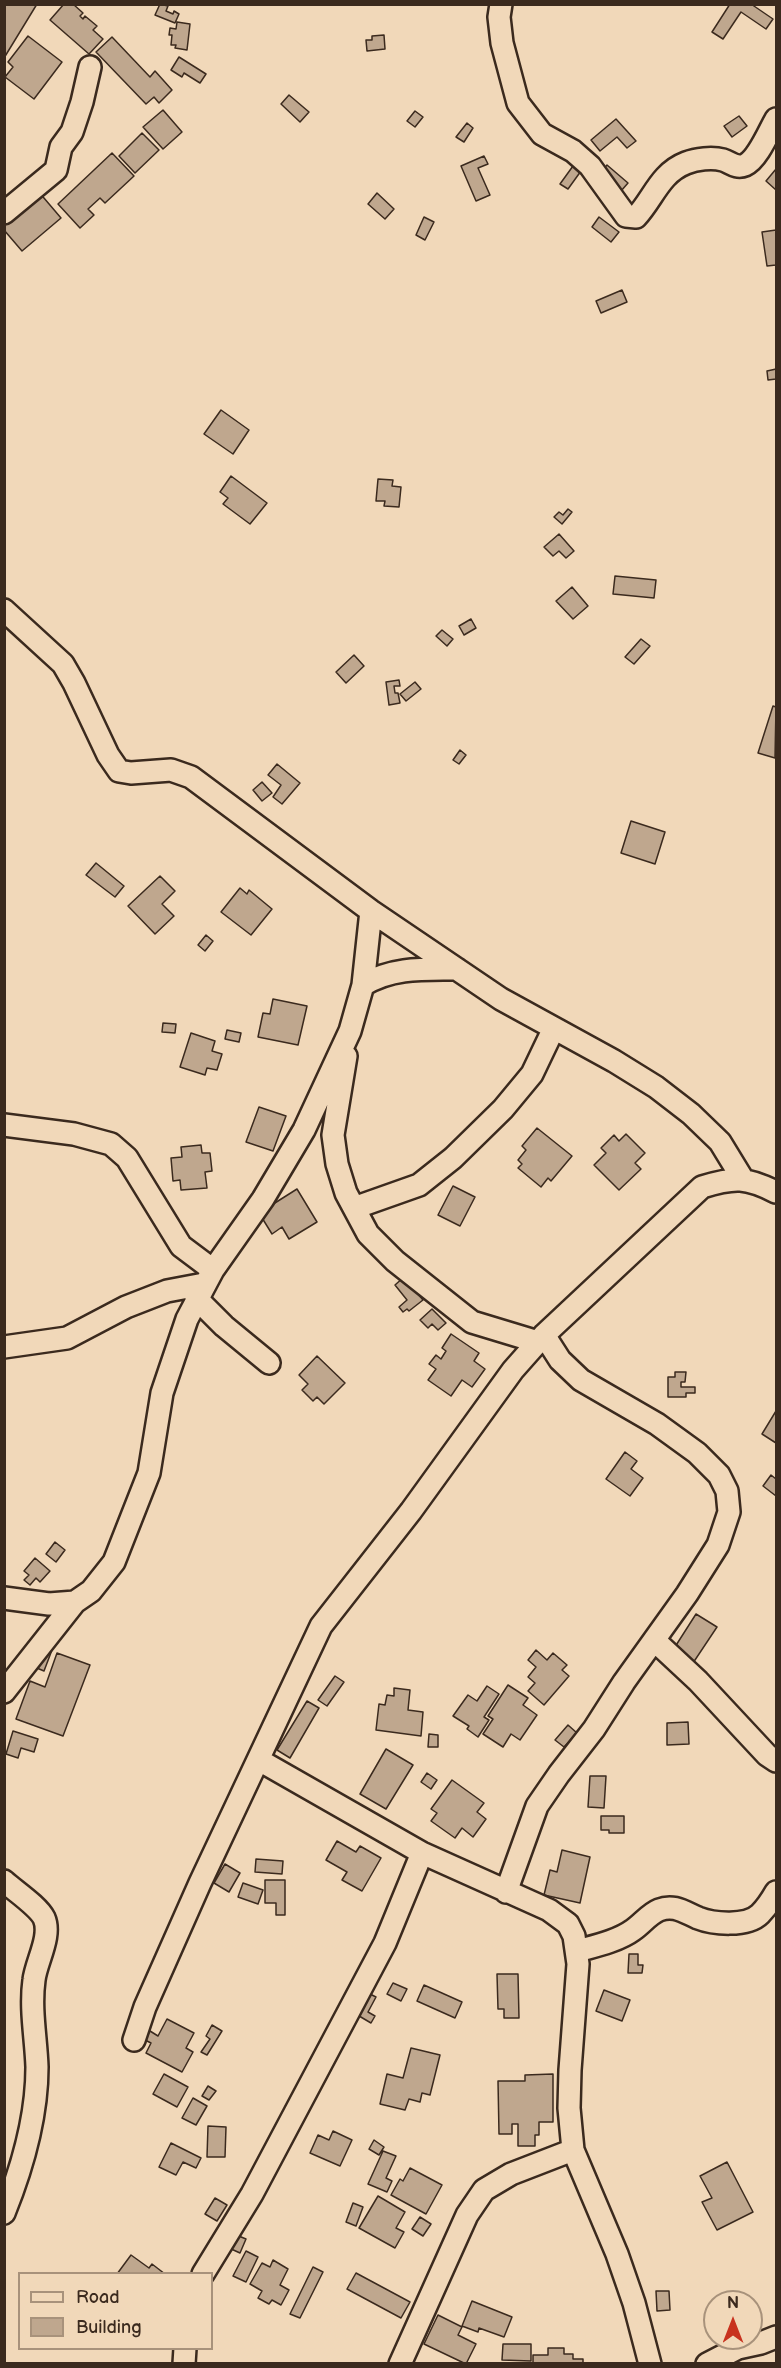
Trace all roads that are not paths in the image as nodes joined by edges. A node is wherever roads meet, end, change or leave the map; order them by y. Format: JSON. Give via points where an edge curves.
{"nodes":[{"id":1,"x":501,"y":4,"type":"edge"},
{"id":2,"x":90,"y":67,"type":"dead end"},
{"id":3,"x":777,"y":119,"type":"edge"},
{"id":4,"x":4,"y":213,"type":"edge"},
{"id":5,"x":4,"y":610,"type":"edge"},
{"id":6,"x":371,"y":911,"type":"junction"},
{"id":7,"x":457,"y":969,"type":"junction"},
{"id":8,"x":363,"y":985,"type":"junction"},
{"id":9,"x":554,"y":1028,"type":"junction"},
{"id":10,"x":350,"y":1031,"type":"junction"},
{"id":11,"x":4,"y":1125,"type":"edge"},
{"id":12,"x":742,"y":1178,"type":"junction"},
{"id":13,"x":777,"y":1192,"type":"edge"},
{"id":14,"x":354,"y":1208,"type":"junction"},
{"id":15,"x":205,"y":1284,"type":"junction"},
{"id":16,"x":541,"y":1339,"type":"junction"},
{"id":17,"x":4,"y":1347,"type":"edge"},
{"id":18,"x":269,"y":1363,"type":"dead end"},
{"id":19,"x":4,"y":1598,"type":"edge"},
{"id":20,"x":75,"y":1602,"type":"junction"},
{"id":21,"x":654,"y":1640,"type":"junction"},
{"id":22,"x":4,"y":1692,"type":"edge"},
{"id":23,"x":259,"y":1760,"type":"junction"},
{"id":24,"x":777,"y":1761,"type":"edge"},
{"id":25,"x":422,"y":1853,"type":"junction"},
{"id":26,"x":4,"y":1881,"type":"edge"},
{"id":27,"x":506,"y":1892,"type":"junction"},
{"id":28,"x":777,"y":1892,"type":"edge"},
{"id":29,"x":577,"y":1951,"type":"junction"},
{"id":30,"x":134,"y":2040,"type":"dead end"},
{"id":31,"x":573,"y":2150,"type":"junction"},
{"id":32,"x":4,"y":2213,"type":"edge"},
{"id":33,"x":204,"y":2272,"type":"edge"},
{"id":34,"x":777,"y":2337,"type":"edge"},
{"id":35,"x":400,"y":2364,"type":"edge"},
{"id":36,"x":650,"y":2364,"type":"edge"},
{"id":37,"x":707,"y":2364,"type":"edge"}],
"edges":[{"from":1,"to":3,"type":"street","via":[[502,43],[518,103],[542,134],[573,151],[590,166],[626,216],[636,217],[668,174],[685,163],[702,159],[745,165]]},
{"from":2,"to":4,"type":"street","via":[[82,102],[72,132],[61,147],[56,171]]},
{"from":5,"to":6,"type":"street","via":[[63,664],[108,755],[120,771],[131,774],[171,770],[191,777]]},
{"from":6,"to":7,"type":"street"},
{"from":6,"to":8,"type":"street"},
{"from":7,"to":8,"type":"street","via":[[396,971]]},
{"from":7,"to":9,"type":"street"},
{"from":8,"to":10,"type":"street"},
{"from":9,"to":12,"type":"street","via":[[656,1087],[691,1114],[720,1142]]},
{"from":9,"to":14,"type":"street","via":[[532,1074],[453,1158],[419,1185]]},
{"from":10,"to":14,"type":"street","via":[[333,1135],[337,1164]]},
{"from":10,"to":15,"type":"street","via":[[304,1130]]},
{"from":11,"to":15,"type":"street","via":[[74,1134],[111,1144],[127,1158]]},
{"from":12,"to":13,"type":"street"},
{"from":12,"to":16,"type":"street","via":[[702,1187]]},
{"from":14,"to":16,"type":"street","via":[[368,1234],[395,1261],[472,1322]]},
{"from":15,"to":17,"type":"street","via":[[167,1291],[126,1307],[67,1338]]},
{"from":15,"to":18,"type":"street","via":[[224,1326]]},
{"from":15,"to":20,"type":"street","via":[[162,1394],[148,1473],[138,1505],[114,1562],[91,1591]]},
{"from":16,"to":21,"type":"street","via":[[581,1380],[657,1424],[697,1453],[719,1475],[728,1491],[729,1512],[718,1545]]},
{"from":16,"to":23,"type":"street","via":[[513,1370],[321,1626]]},
{"from":19,"to":20,"type":"street","via":[[49,1604]]},
{"from":20,"to":22,"type":"street"},
{"from":21,"to":24,"type":"street"},
{"from":21,"to":27,"type":"street","via":[[537,1806]]},
{"from":23,"to":25,"type":"street"},
{"from":23,"to":30,"type":"street","via":[[200,1883]]},
{"from":25,"to":27,"type":"street"},
{"from":25,"to":33,"type":"street","via":[[385,1943],[252,2194]]},
{"from":26,"to":32,"type":"street","via":[[38,1911],[46,1927],[32,1997],[37,2065],[33,2115],[18,2177]]},
{"from":27,"to":29,"type":"street","via":[[549,1910],[568,1924]]},
{"from":28,"to":29,"type":"street","via":[[759,1915],[746,1921],[708,1922],[669,1908],[658,1910],[621,1936]]},
{"from":29,"to":31,"type":"street","via":[[569,2098]]},
{"from":31,"to":35,"type":"street","via":[[512,2174],[484,2190],[467,2215]]},
{"from":31,"to":36,"type":"street","via":[[617,2254]]},
{"from":34,"to":37,"type":"street","via":[[738,2348]]}]}
